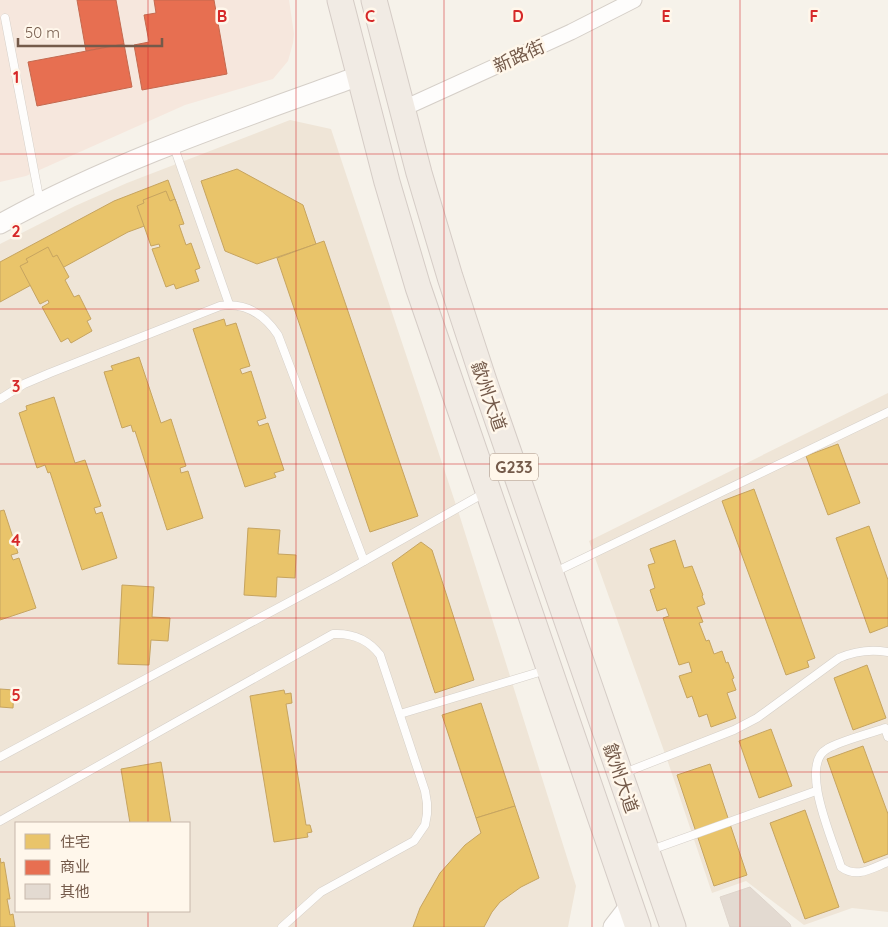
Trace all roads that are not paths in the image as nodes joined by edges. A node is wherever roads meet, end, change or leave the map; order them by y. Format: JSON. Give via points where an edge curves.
{"nodes":[{"id":1,"x":340,"y":0,"type":"edge"},
{"id":2,"x":374,"y":0,"type":"edge"},
{"id":3,"x":634,"y":0,"type":"edge"},
{"id":4,"x":5,"y":18,"type":"dead end"},
{"id":5,"x":359,"y":76,"type":"junction"},
{"id":6,"x":402,"y":109,"type":"junction"},
{"id":7,"x":173,"y":144,"type":"junction"},
{"id":8,"x":40,"y":202,"type":"junction"},
{"id":9,"x":0,"y":224,"type":"edge"},
{"id":10,"x":229,"y":304,"type":"junction"},
{"id":11,"x":0,"y":399,"type":"edge"},
{"id":12,"x":888,"y":412,"type":"edge"},
{"id":13,"x":487,"y":492,"type":"junction"},
{"id":14,"x":364,"y":561,"type":"junction"},
{"id":15,"x":551,"y":574,"type":"junction"},
{"id":16,"x":888,"y":652,"type":"edge"},
{"id":17,"x":548,"y":669,"type":"junction"},
{"id":18,"x":400,"y":714,"type":"junction"},
{"id":19,"x":888,"y":737,"type":"edge"},
{"id":20,"x":0,"y":757,"type":"edge"},
{"id":21,"x":620,"y":774,"type":"junction"},
{"id":22,"x":816,"y":791,"type":"junction"},
{"id":23,"x":0,"y":821,"type":"edge"},
{"id":24,"x":647,"y":852,"type":"junction"},
{"id":25,"x":888,"y":862,"type":"edge"},
{"id":26,"x":634,"y":916,"type":"edge"},
{"id":27,"x":282,"y":927,"type":"edge"},
{"id":28,"x":613,"y":927,"type":"edge"},
{"id":29,"x":673,"y":927,"type":"edge"}],
"edges":[{"from":1,"to":5,"type":"highway","name":"歙州大道","number":"G233"},
{"from":2,"to":6,"type":"highway","name":"歙州大道","number":"G233"},
{"from":3,"to":6,"type":"street","name":"新路街"},
{"from":4,"to":8,"type":"lane"},
{"from":5,"to":7,"type":"street"},
{"from":5,"to":13,"type":"highway","name":"歙州大道","number":"G233","via":[[418,287]]},
{"from":6,"to":15,"type":"highway","name":"歙州大道","number":"G233","via":[[450,277]]},
{"from":7,"to":8,"type":"street"},
{"from":7,"to":10,"type":"lane"},
{"from":8,"to":9,"type":"street"},
{"from":10,"to":11,"type":"lane","via":[[50,372]]},
{"from":10,"to":14,"type":"lane","via":[[257,313],[278,335]]},
{"from":12,"to":15,"type":"lane"},
{"from":13,"to":14,"type":"lane"},
{"from":13,"to":17,"type":"highway","name":"歙州大道","number":"G233"},
{"from":14,"to":20,"type":"lane"},
{"from":15,"to":21,"type":"highway","name":"歙州大道","number":"G233"},
{"from":16,"to":21,"type":"lane","via":[[869,650],[839,658],[757,718]]},
{"from":17,"to":18,"type":"lane"},
{"from":17,"to":26,"type":"highway","name":"歙州大道","number":"G233"},
{"from":18,"to":23,"type":"lane","via":[[380,655],[360,638],[333,634]]},
{"from":18,"to":27,"type":"lane","via":[[427,802],[427,814],[420,834],[414,842],[321,892]]},
{"from":19,"to":22,"type":"lane","via":[[885,728],[827,748],[817,762]]},
{"from":21,"to":24,"type":"highway","name":"歙州大道","number":"G233"},
{"from":22,"to":24,"type":"lane"},
{"from":22,"to":25,"type":"lane","via":[[842,868],[856,874]]},
{"from":24,"to":29,"type":"highway","name":"歙州大道","number":"G233"},
{"from":26,"to":28,"type":"street"}]}
